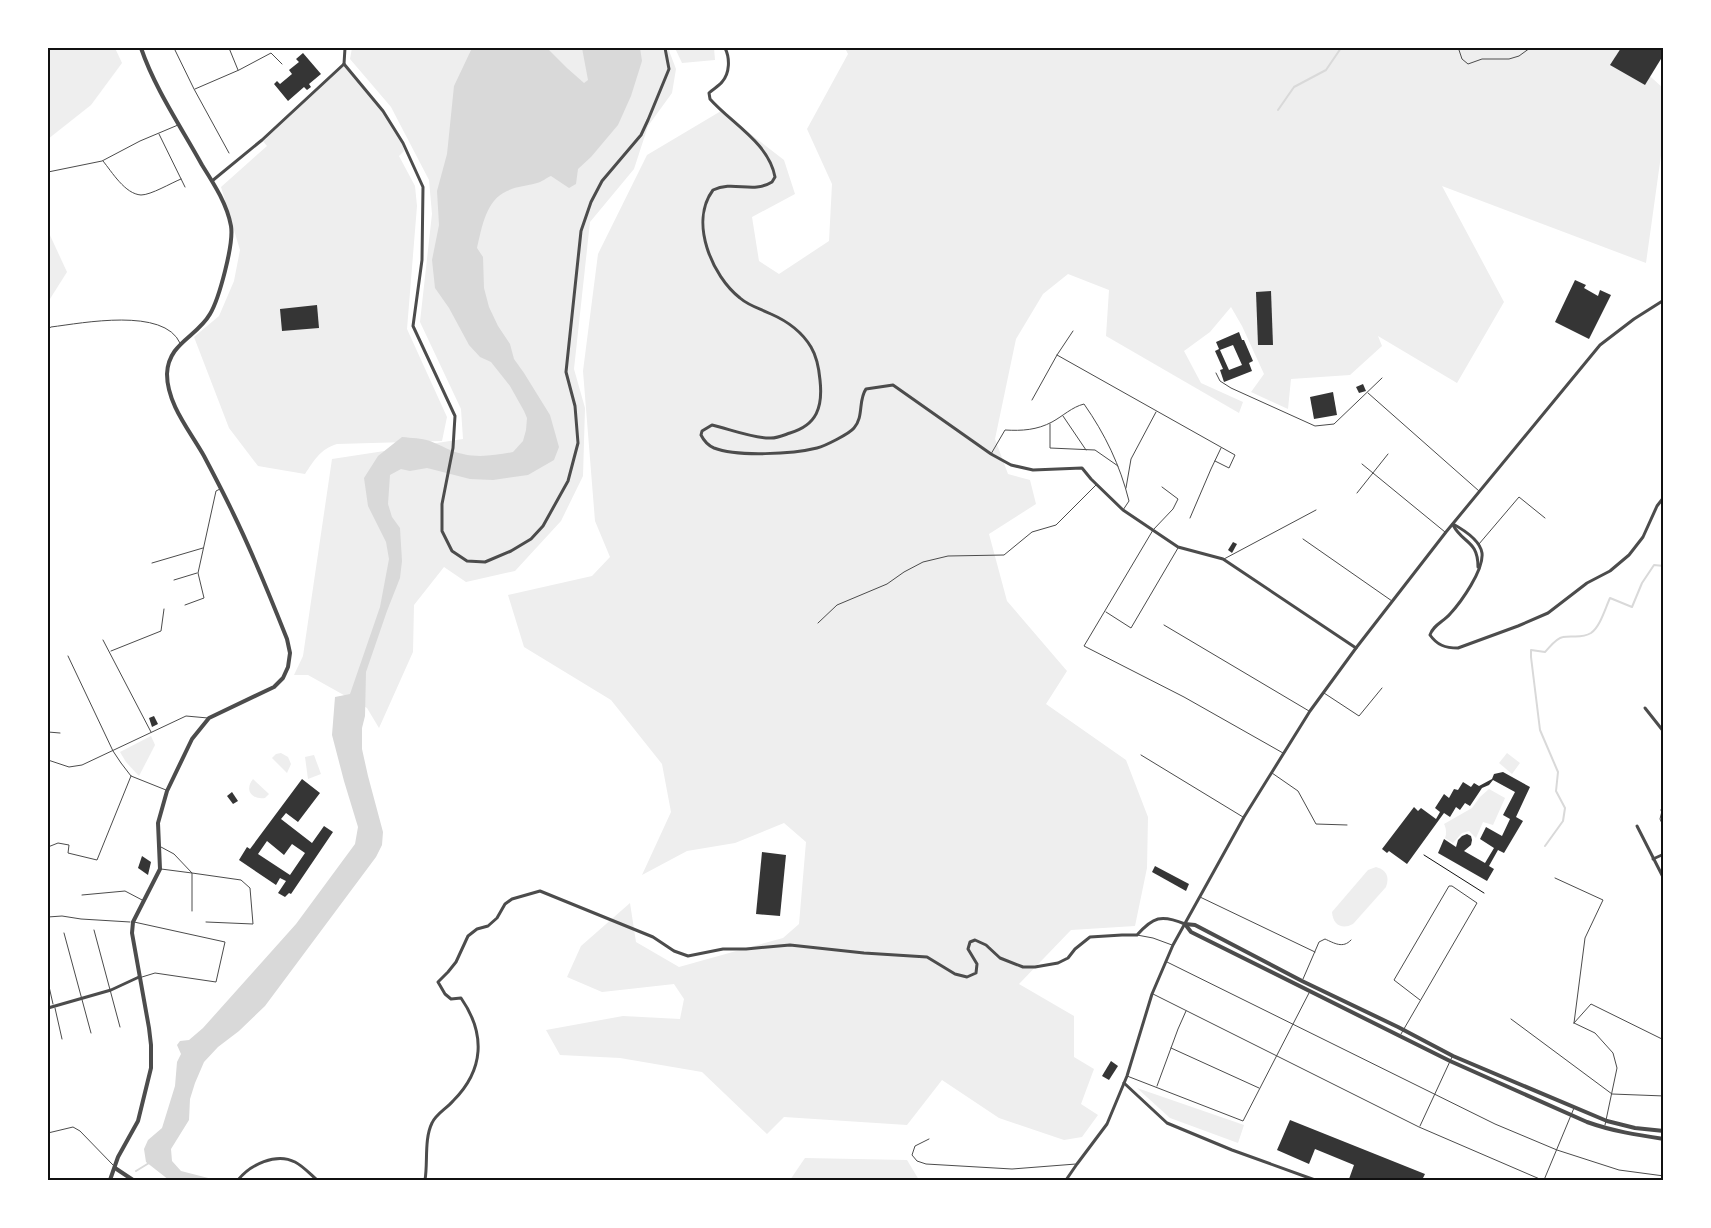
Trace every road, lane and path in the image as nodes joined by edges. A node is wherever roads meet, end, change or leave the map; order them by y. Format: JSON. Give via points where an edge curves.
{"nodes":[{"id":1,"x":142,"y":48,"type":"edge"},
{"id":2,"x":174,"y":48,"type":"edge"},
{"id":3,"x":229,"y":48,"type":"edge"},
{"id":4,"x":345,"y":48,"type":"edge"},
{"id":5,"x":665,"y":48,"type":"edge"},
{"id":6,"x":725,"y":48,"type":"edge"},
{"id":7,"x":1530,"y":48,"type":"edge"},
{"id":8,"x":1459,"y":50,"type":"dead end"},
{"id":9,"x":282,"y":64,"type":"dead end"},
{"id":10,"x":344,"y":64,"type":"junction"},
{"id":11,"x":239,"y":70,"type":"junction"},
{"id":12,"x":194,"y":89,"type":"junction"},
{"id":13,"x":179,"y":125,"type":"junction"},
{"id":14,"x":159,"y":133,"type":"junction"},
{"id":15,"x":229,"y":153,"type":"dead end"},
{"id":16,"x":102,"y":161,"type":"junction"},
{"id":17,"x":48,"y":172,"type":"edge"},
{"id":18,"x":181,"y":179,"type":"junction"},
{"id":19,"x":212,"y":181,"type":"junction"},
{"id":20,"x":185,"y":187,"type":"dead end"},
{"id":21,"x":1664,"y":300,"type":"edge"},
{"id":22,"x":48,"y":329,"type":"edge"},
{"id":23,"x":1073,"y":331,"type":"dead end"},
{"id":24,"x":180,"y":343,"type":"junction"},
{"id":25,"x":1057,"y":355,"type":"junction"},
{"id":26,"x":1216,"y":373,"type":"dead end"},
{"id":27,"x":1382,"y":378,"type":"dead end"},
{"id":28,"x":1368,"y":392,"type":"junction"},
{"id":29,"x":1032,"y":400,"type":"dead end"},
{"id":30,"x":1156,"y":412,"type":"junction"},
{"id":31,"x":1062,"y":416,"type":"junction"},
{"id":32,"x":1050,"y":423,"type":"junction"},
{"id":33,"x":1222,"y":448,"type":"junction"},
{"id":34,"x":1086,"y":450,"type":"junction"},
{"id":35,"x":991,"y":454,"type":"junction"},
{"id":36,"x":1388,"y":454,"type":"dead end"},
{"id":37,"x":1215,"y":461,"type":"junction"},
{"id":38,"x":1362,"y":464,"type":"dead end"},
{"id":39,"x":1118,"y":466,"type":"junction"},
{"id":40,"x":1373,"y":473,"type":"junction"},
{"id":41,"x":1096,"y":484,"type":"junction"},
{"id":42,"x":1162,"y":487,"type":"dead end"},
{"id":43,"x":220,"y":489,"type":"junction"},
{"id":44,"x":1126,"y":489,"type":"junction"},
{"id":45,"x":1480,"y":492,"type":"junction"},
{"id":46,"x":1357,"y":493,"type":"dead end"},
{"id":47,"x":1664,"y":497,"type":"edge"},
{"id":48,"x":1123,"y":510,"type":"junction"},
{"id":49,"x":1316,"y":510,"type":"dead end"},
{"id":50,"x":1190,"y":518,"type":"dead end"},
{"id":51,"x":1545,"y":518,"type":"dead end"},
{"id":52,"x":1453,"y":524,"type":"junction"},
{"id":53,"x":1153,"y":530,"type":"junction"},
{"id":54,"x":1446,"y":532,"type":"junction"},
{"id":55,"x":1303,"y":540,"type":"dead end"},
{"id":56,"x":1479,"y":544,"type":"junction"},
{"id":57,"x":203,"y":547,"type":"junction"},
{"id":58,"x":1178,"y":547,"type":"junction"},
{"id":59,"x":1224,"y":559,"type":"junction"},
{"id":60,"x":152,"y":564,"type":"dead end"},
{"id":61,"x":1478,"y":572,"type":"junction"},
{"id":62,"x":198,"y":573,"type":"junction"},
{"id":63,"x":174,"y":580,"type":"dead end"},
{"id":64,"x":1393,"y":601,"type":"junction"},
{"id":65,"x":185,"y":605,"type":"dead end"},
{"id":66,"x":164,"y":609,"type":"dead end"},
{"id":67,"x":1105,"y":611,"type":"junction"},
{"id":68,"x":818,"y":623,"type":"dead end"},
{"id":69,"x":1164,"y":625,"type":"dead end"},
{"id":70,"x":103,"y":640,"type":"dead end"},
{"id":71,"x":1356,"y":648,"type":"junction"},
{"id":72,"x":110,"y":651,"type":"junction"},
{"id":73,"x":68,"y":656,"type":"dead end"},
{"id":74,"x":1382,"y":688,"type":"dead end"},
{"id":75,"x":1323,"y":693,"type":"junction"},
{"id":76,"x":1645,"y":708,"type":"dead end"},
{"id":77,"x":1310,"y":711,"type":"junction"},
{"id":78,"x":209,"y":718,"type":"junction"},
{"id":79,"x":48,"y":732,"type":"edge"},
{"id":80,"x":151,"y":732,"type":"junction"},
{"id":81,"x":1664,"y":732,"type":"edge"},
{"id":82,"x":60,"y":734,"type":"dead end"},
{"id":83,"x":113,"y":751,"type":"junction"},
{"id":84,"x":1283,"y":754,"type":"junction"},
{"id":85,"x":1141,"y":755,"type":"dead end"},
{"id":86,"x":48,"y":760,"type":"edge"},
{"id":87,"x":1271,"y":773,"type":"junction"},
{"id":88,"x":131,"y":776,"type":"junction"},
{"id":89,"x":167,"y":791,"type":"junction"},
{"id":90,"x":1663,"y":810,"type":"edge"},
{"id":91,"x":1244,"y":817,"type":"junction"},
{"id":92,"x":1347,"y":825,"type":"dead end"},
{"id":93,"x":1637,"y":826,"type":"dead end"},
{"id":94,"x":1664,"y":828,"type":"edge"},
{"id":95,"x":158,"y":846,"type":"junction"},
{"id":96,"x":48,"y":847,"type":"edge"},
{"id":97,"x":1664,"y":854,"type":"edge"},
{"id":98,"x":1424,"y":855,"type":"dead end"},
{"id":99,"x":1653,"y":859,"type":"junction"},
{"id":100,"x":160,"y":869,"type":"junction"},
{"id":101,"x":192,"y":873,"type":"junction"},
{"id":102,"x":1555,"y":878,"type":"dead end"},
{"id":103,"x":1664,"y":879,"type":"edge"},
{"id":104,"x":1484,"y":893,"type":"dead end"},
{"id":105,"x":82,"y":895,"type":"dead end"},
{"id":106,"x":1200,"y":897,"type":"junction"},
{"id":107,"x":144,"y":901,"type":"junction"},
{"id":108,"x":192,"y":911,"type":"dead end"},
{"id":109,"x":48,"y":917,"type":"edge"},
{"id":110,"x":133,"y":922,"type":"junction"},
{"id":111,"x":206,"y":922,"type":"dead end"},
{"id":112,"x":1185,"y":924,"type":"junction"},
{"id":113,"x":94,"y":930,"type":"dead end"},
{"id":114,"x":64,"y":934,"type":"dead end"},
{"id":115,"x":1137,"y":935,"type":"junction"},
{"id":116,"x":1352,"y":940,"type":"dead end"},
{"id":117,"x":1173,"y":945,"type":"junction"},
{"id":118,"x":1315,"y":952,"type":"junction"},
{"id":119,"x":1166,"y":962,"type":"junction"},
{"id":120,"x":139,"y":978,"type":"junction"},
{"id":121,"x":1302,"y":981,"type":"junction"},
{"id":122,"x":48,"y":982,"type":"edge"},
{"id":123,"x":1312,"y":985,"type":"junction"},
{"id":124,"x":1299,"y":987,"type":"junction"},
{"id":125,"x":111,"y":990,"type":"junction"},
{"id":126,"x":1309,"y":992,"type":"junction"},
{"id":127,"x":1152,"y":994,"type":"junction"},
{"id":128,"x":81,"y":997,"type":"junction"},
{"id":129,"x":1420,"y":1000,"type":"junction"},
{"id":130,"x":54,"y":1006,"type":"junction"},
{"id":131,"x":48,"y":1008,"type":"edge"},
{"id":132,"x":1186,"y":1010,"type":"junction"},
{"id":133,"x":1511,"y":1019,"type":"dead end"},
{"id":134,"x":1574,"y":1023,"type":"junction"},
{"id":135,"x":1293,"y":1024,"type":"junction"},
{"id":136,"x":120,"y":1026,"type":"dead end"},
{"id":137,"x":1403,"y":1030,"type":"junction"},
{"id":138,"x":91,"y":1033,"type":"dead end"},
{"id":139,"x":1399,"y":1036,"type":"junction"},
{"id":140,"x":62,"y":1039,"type":"dead end"},
{"id":141,"x":1664,"y":1040,"type":"edge"},
{"id":142,"x":1171,"y":1048,"type":"junction"},
{"id":143,"x":1276,"y":1055,"type":"junction"},
{"id":144,"x":1453,"y":1056,"type":"junction"},
{"id":145,"x":1450,"y":1062,"type":"junction"},
{"id":146,"x":1127,"y":1076,"type":"junction"},
{"id":147,"x":1124,"y":1083,"type":"junction"},
{"id":148,"x":1157,"y":1087,"type":"junction"},
{"id":149,"x":1259,"y":1088,"type":"junction"},
{"id":150,"x":1435,"y":1094,"type":"junction"},
{"id":151,"x":1612,"y":1094,"type":"junction"},
{"id":152,"x":1664,"y":1096,"type":"edge"},
{"id":153,"x":1574,"y":1108,"type":"junction"},
{"id":154,"x":1571,"y":1115,"type":"junction"},
{"id":155,"x":1607,"y":1121,"type":"junction"},
{"id":156,"x":1419,"y":1127,"type":"junction"},
{"id":157,"x":1604,"y":1128,"type":"junction"},
{"id":158,"x":1664,"y":1131,"type":"edge"},
{"id":159,"x":48,"y":1133,"type":"edge"},
{"id":160,"x":1664,"y":1139,"type":"edge"},
{"id":161,"x":929,"y":1140,"type":"dead end"},
{"id":162,"x":1556,"y":1150,"type":"junction"},
{"id":163,"x":1077,"y":1164,"type":"junction"},
{"id":164,"x":115,"y":1168,"type":"junction"},
{"id":165,"x":1664,"y":1176,"type":"edge"},
{"id":166,"x":110,"y":1180,"type":"edge"},
{"id":167,"x":133,"y":1180,"type":"edge"},
{"id":168,"x":238,"y":1180,"type":"edge"},
{"id":169,"x":317,"y":1180,"type":"edge"},
{"id":170,"x":425,"y":1180,"type":"edge"},
{"id":171,"x":1066,"y":1180,"type":"edge"},
{"id":172,"x":1314,"y":1180,"type":"edge"},
{"id":173,"x":1543,"y":1180,"type":"edge"}],
"edges":[{"from":1,"to":13,"type":"street"},
{"from":2,"to":12,"type":"lane"},
{"from":3,"to":11,"type":"lane"},
{"from":4,"to":10,"type":"street"},
{"from":5,"to":10,"type":"street","via":[[669,69],[660,94],[640,136],[602,181],[581,230],[566,372],[575,406],[578,443],[568,481],[543,526],[531,539],[485,562],[467,561],[452,551],[442,531],[442,504],[453,448],[455,416],[413,326],[422,260],[423,187],[383,111]]},
{"from":6,"to":35,"type":"street","via":[[729,61],[725,76],[709,93],[710,99],[757,144],[775,177],[759,188],[730,185],[713,190],[706,202],[704,226],[708,250],[734,293],[752,306],[786,321],[812,348],[820,371],[821,395],[818,413],[799,431],[771,438],[712,426],[702,431],[705,442],[713,448],[730,452],[778,453],[818,448],[855,427],[866,389],[894,385]]},
{"from":7,"to":8,"type":"lane","via":[[1519,56],[1468,64]]},
{"from":9,"to":11,"type":"lane","via":[[271,53]]},
{"from":10,"to":19,"type":"street"},
{"from":11,"to":12,"type":"lane"},
{"from":12,"to":15,"type":"lane"},
{"from":13,"to":14,"type":"lane"},
{"from":13,"to":19,"type":"street"},
{"from":14,"to":16,"type":"lane"},
{"from":14,"to":18,"type":"lane"},
{"from":16,"to":17,"type":"lane"},
{"from":16,"to":18,"type":"lane","via":[[124,186],[141,195]]},
{"from":18,"to":20,"type":"lane"},
{"from":19,"to":24,"type":"street","via":[[221,196],[231,227],[230,248],[210,314]]},
{"from":21,"to":45,"type":"street","via":[[1600,345]]},
{"from":22,"to":24,"type":"lane","via":[[129,319],[155,324],[176,335]]},
{"from":23,"to":25,"type":"lane"},
{"from":24,"to":43,"type":"street","via":[[171,357],[167,374],[171,396]]},
{"from":25,"to":29,"type":"lane"},
{"from":25,"to":30,"type":"lane"},
{"from":26,"to":28,"type":"lane","via":[[1220,381],[1231,388],[1315,426],[1334,424]]},
{"from":27,"to":28,"type":"lane"},
{"from":28,"to":45,"type":"lane"},
{"from":30,"to":33,"type":"lane"},
{"from":30,"to":44,"type":"lane","via":[[1131,459]]},
{"from":31,"to":32,"type":"lane"},
{"from":31,"to":34,"type":"lane"},
{"from":31,"to":39,"type":"lane","via":[[1084,404],[1108,441]]},
{"from":32,"to":34,"type":"lane","via":[[1050,448]]},
{"from":32,"to":35,"type":"lane","via":[[1025,431],[1005,430]]},
{"from":33,"to":37,"type":"lane"},
{"from":33,"to":37,"type":"lane","via":[[1235,455],[1229,468]]},
{"from":34,"to":39,"type":"lane","via":[[1095,450]]},
{"from":35,"to":41,"type":"street","via":[[1011,465],[1033,470],[1082,468]]},
{"from":36,"to":40,"type":"lane"},
{"from":37,"to":50,"type":"lane"},
{"from":38,"to":40,"type":"lane"},
{"from":39,"to":44,"type":"lane"},
{"from":40,"to":46,"type":"lane"},
{"from":40,"to":54,"type":"lane"},
{"from":41,"to":48,"type":"street"},
{"from":41,"to":68,"type":"lane","via":[[1056,525],[1032,532],[1004,555],[948,556],[923,562],[887,584],[837,605]]},
{"from":42,"to":53,"type":"lane","via":[[1178,499]]},
{"from":43,"to":57,"type":"lane","via":[[216,491]]},
{"from":43,"to":78,"type":"street","via":[[263,578],[290,653],[288,668],[274,687]]},
{"from":44,"to":48,"type":"lane","via":[[1129,501]]},
{"from":45,"to":52,"type":"street"},
{"from":47,"to":61,"type":"street","via":[[1643,537],[1629,555],[1548,613],[1458,648],[1440,645],[1430,636],[1432,629],[1450,614]]},
{"from":48,"to":53,"type":"street"},
{"from":49,"to":59,"type":"lane"},
{"from":51,"to":56,"type":"lane","via":[[1519,497]]},
{"from":52,"to":54,"type":"street"},
{"from":52,"to":56,"type":"street"},
{"from":52,"to":61,"type":"street","via":[[1475,548]]},
{"from":53,"to":58,"type":"street"},
{"from":53,"to":67,"type":"lane"},
{"from":54,"to":64,"type":"street"},
{"from":55,"to":64,"type":"lane"},
{"from":56,"to":61,"type":"street","via":[[1482,555]]},
{"from":57,"to":60,"type":"lane"},
{"from":57,"to":62,"type":"lane"},
{"from":58,"to":59,"type":"street"},
{"from":58,"to":67,"type":"lane","via":[[1132,628]]},
{"from":59,"to":71,"type":"street"},
{"from":62,"to":63,"type":"lane"},
{"from":62,"to":65,"type":"lane","via":[[204,598]]},
{"from":64,"to":71,"type":"street"},
{"from":66,"to":72,"type":"lane","via":[[161,630]]},
{"from":67,"to":84,"type":"lane","via":[[1084,646],[1184,697]]},
{"from":69,"to":77,"type":"lane"},
{"from":70,"to":72,"type":"lane"},
{"from":71,"to":75,"type":"street"},
{"from":72,"to":80,"type":"lane"},
{"from":73,"to":83,"type":"lane"},
{"from":74,"to":75,"type":"lane","via":[[1359,716]]},
{"from":75,"to":77,"type":"street"},
{"from":76,"to":81,"type":"street"},
{"from":77,"to":84,"type":"street"},
{"from":78,"to":80,"type":"lane","via":[[186,716]]},
{"from":78,"to":89,"type":"street","via":[[192,739]]},
{"from":79,"to":82,"type":"lane"},
{"from":80,"to":83,"type":"lane"},
{"from":83,"to":86,"type":"lane","via":[[82,765],[69,767]]},
{"from":83,"to":88,"type":"lane"},
{"from":84,"to":87,"type":"street"},
{"from":85,"to":91,"type":"lane"},
{"from":87,"to":91,"type":"street"},
{"from":87,"to":92,"type":"lane","via":[[1298,791],[1316,824]]},
{"from":88,"to":89,"type":"lane"},
{"from":88,"to":96,"type":"lane","via":[[97,860],[68,853],[69,846],[58,843]]},
{"from":89,"to":95,"type":"street","via":[[158,823]]},
{"from":90,"to":94,"type":"lane","via":[[1660,819]]},
{"from":91,"to":106,"type":"street"},
{"from":93,"to":99,"type":"street"},
{"from":95,"to":100,"type":"street"},
{"from":95,"to":101,"type":"lane","via":[[174,854]]},
{"from":97,"to":99,"type":"street"},
{"from":98,"to":104,"type":"path"},
{"from":99,"to":103,"type":"street"},
{"from":100,"to":101,"type":"lane"},
{"from":100,"to":107,"type":"street"},
{"from":101,"to":108,"type":"lane"},
{"from":101,"to":111,"type":"lane","via":[[241,880],[250,888],[253,924]]},
{"from":102,"to":134,"type":"lane","via":[[1603,900],[1585,938]]},
{"from":105,"to":107,"type":"lane","via":[[124,891]]},
{"from":106,"to":112,"type":"street"},
{"from":106,"to":118,"type":"lane"},
{"from":107,"to":110,"type":"street"},
{"from":109,"to":110,"type":"lane"},
{"from":110,"to":120,"type":"street"},
{"from":110,"to":120,"type":"lane","via":[[225,942],[216,982],[155,973]]},
{"from":112,"to":115,"type":"street","via":[[1171,918],[1160,918],[1148,923]]},
{"from":112,"to":117,"type":"street"},
{"from":112,"to":121,"type":"street","via":[[1194,925]]},
{"from":112,"to":124,"type":"street","via":[[1191,932]]},
{"from":113,"to":125,"type":"lane"},
{"from":114,"to":128,"type":"lane"},
{"from":115,"to":117,"type":"lane"},
{"from":115,"to":170,"type":"street","via":[[1090,937],[1068,958],[1035,967],[1023,967],[1000,958],[975,940],[970,942],[968,949],[977,964],[976,973],[967,977],[955,974],[927,957],[790,945],[723,949],[688,956],[653,937],[540,891],[522,896],[505,904],[488,926],[468,936],[456,962],[438,982],[445,994],[451,999],[461,998],[471,1012],[478,1035],[477,1065],[466,1086],[431,1124]]},
{"from":116,"to":118,"type":"lane","via":[[1341,945],[1325,939],[1319,942]]},
{"from":117,"to":119,"type":"street"},
{"from":118,"to":121,"type":"lane"},
{"from":119,"to":127,"type":"street"},
{"from":119,"to":135,"type":"lane"},
{"from":120,"to":125,"type":"street"},
{"from":120,"to":164,"type":"street","via":[[149,1028],[151,1068],[138,1121]]},
{"from":121,"to":123,"type":"street"},
{"from":121,"to":124,"type":"lane"},
{"from":122,"to":130,"type":"lane"},
{"from":123,"to":126,"type":"lane"},
{"from":123,"to":137,"type":"street"},
{"from":124,"to":126,"type":"street"},
{"from":125,"to":128,"type":"street"},
{"from":125,"to":136,"type":"lane"},
{"from":126,"to":135,"type":"lane"},
{"from":126,"to":139,"type":"street"},
{"from":127,"to":132,"type":"lane"},
{"from":127,"to":146,"type":"street"},
{"from":128,"to":130,"type":"street"},
{"from":128,"to":138,"type":"lane"},
{"from":129,"to":129,"type":"lane","via":[[1477,902],[1452,886],[1449,886],[1394,980]]},
{"from":129,"to":137,"type":"lane"},
{"from":130,"to":131,"type":"street"},
{"from":130,"to":140,"type":"lane"},
{"from":132,"to":142,"type":"lane"},
{"from":132,"to":143,"type":"lane"},
{"from":133,"to":151,"type":"lane"},
{"from":134,"to":141,"type":"lane","via":[[1591,1004]]},
{"from":134,"to":151,"type":"lane","via":[[1595,1033],[1613,1053],[1617,1068]]},
{"from":135,"to":143,"type":"lane"},
{"from":135,"to":150,"type":"lane"},
{"from":137,"to":139,"type":"lane"},
{"from":137,"to":144,"type":"street"},
{"from":139,"to":145,"type":"street"},
{"from":142,"to":148,"type":"lane"},
{"from":142,"to":149,"type":"lane"},
{"from":143,"to":149,"type":"lane"},
{"from":143,"to":156,"type":"lane"},
{"from":144,"to":145,"type":"lane"},
{"from":144,"to":153,"type":"street"},
{"from":145,"to":150,"type":"lane"},
{"from":145,"to":154,"type":"street"},
{"from":146,"to":147,"type":"street"},
{"from":146,"to":148,"type":"lane"},
{"from":147,"to":163,"type":"street","via":[[1108,1124]]},
{"from":147,"to":172,"type":"street","via":[[1167,1123]]},
{"from":148,"to":149,"type":"lane","via":[[1244,1121]]},
{"from":150,"to":156,"type":"lane"},
{"from":150,"to":162,"type":"lane"},
{"from":151,"to":152,"type":"lane"},
{"from":151,"to":155,"type":"lane"},
{"from":153,"to":154,"type":"lane"},
{"from":153,"to":155,"type":"street"},
{"from":154,"to":157,"type":"street"},
{"from":154,"to":162,"type":"lane"},
{"from":155,"to":157,"type":"lane"},
{"from":155,"to":158,"type":"street"},
{"from":156,"to":173,"type":"lane"},
{"from":157,"to":160,"type":"street"},
{"from":159,"to":164,"type":"lane","via":[[73,1127]]},
{"from":161,"to":163,"type":"lane","via":[[914,1146],[912,1155],[917,1161],[1012,1169]]},
{"from":162,"to":165,"type":"lane","via":[[1620,1170]]},
{"from":162,"to":173,"type":"lane"},
{"from":163,"to":171,"type":"street"},
{"from":164,"to":166,"type":"street"},
{"from":164,"to":167,"type":"street"},
{"from":168,"to":169,"type":"street","via":[[254,1165],[278,1159],[296,1162]]}]}
